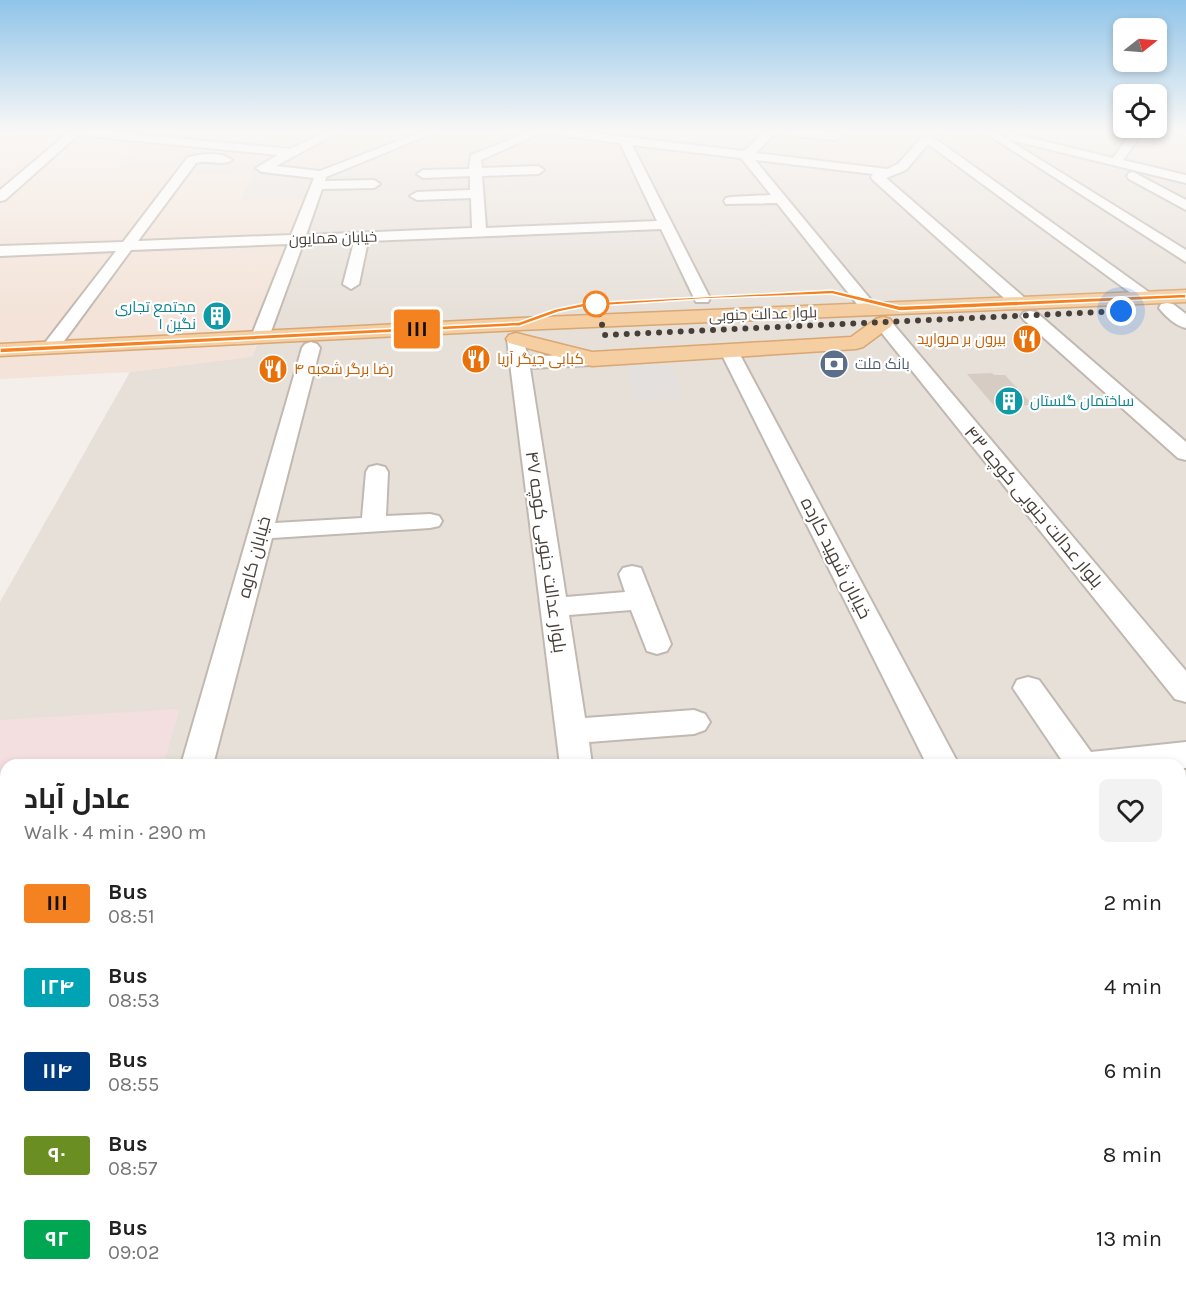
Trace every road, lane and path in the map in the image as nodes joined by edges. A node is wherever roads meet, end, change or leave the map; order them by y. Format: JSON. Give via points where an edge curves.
{"nodes":[{"id":1,"x":168,"y":192,"type":"edge"},
{"id":2,"x":315,"y":192,"type":"edge"},
{"id":3,"x":476,"y":192,"type":"edge"},
{"id":4,"x":650,"y":192,"type":"edge"},
{"id":5,"x":774,"y":192,"type":"edge"},
{"id":6,"x":901,"y":192,"type":"edge"},
{"id":7,"x":1006,"y":192,"type":"edge"},
{"id":8,"x":1085,"y":192,"type":"edge"},
{"id":9,"x":1162,"y":192,"type":"edge"},
{"id":10,"x":779,"y":199,"type":"junction"},
{"id":11,"x":731,"y":201,"type":"dead end"},
{"id":12,"x":1186,"y":206,"type":"edge"},
{"id":13,"x":667,"y":225,"type":"junction"},
{"id":14,"x":480,"y":232,"type":"junction"},
{"id":15,"x":362,"y":237,"type":"junction"},
{"id":16,"x":298,"y":240,"type":"junction"},
{"id":17,"x":128,"y":247,"type":"junction"},
{"id":18,"x":0,"y":251,"type":"edge"},
{"id":19,"x":1186,"y":257,"type":"edge"},
{"id":20,"x":351,"y":284,"type":"dead end"},
{"id":21,"x":1186,"y":296,"type":"edge"},
{"id":22,"x":702,"y":297,"type":"junction"},
{"id":23,"x":1149,"y":298,"type":"junction"},
{"id":24,"x":863,"y":300,"type":"junction"},
{"id":25,"x":1176,"y":308,"type":"edge"},
{"id":26,"x":1025,"y":309,"type":"junction"},
{"id":27,"x":1186,"y":322,"type":"edge"},
{"id":28,"x":894,"y":324,"type":"junction"},
{"id":29,"x":260,"y":337,"type":"junction"},
{"id":30,"x":519,"y":342,"type":"junction"},
{"id":31,"x":50,"y":348,"type":"junction"},
{"id":32,"x":311,"y":348,"type":"junction"},
{"id":33,"x":0,"y":350,"type":"edge"},
{"id":34,"x":729,"y":351,"type":"junction"},
{"id":35,"x":0,"y":361,"type":"edge"},
{"id":36,"x":1186,"y":453,"type":"edge"},
{"id":37,"x":377,"y":472,"type":"dead end"},
{"id":38,"x":430,"y":521,"type":"dead end"},
{"id":39,"x":374,"y":524,"type":"junction"},
{"id":40,"x":261,"y":531,"type":"junction"},
{"id":41,"x":632,"y":574,"type":"dead end"},
{"id":42,"x":641,"y":600,"type":"junction"},
{"id":43,"x":554,"y":608,"type":"junction"},
{"id":44,"x":657,"y":645,"type":"dead end"},
{"id":45,"x":1028,"y":688,"type":"dead end"},
{"id":46,"x":1186,"y":691,"type":"edge"},
{"id":47,"x":694,"y":722,"type":"dead end"},
{"id":48,"x":571,"y":732,"type":"junction"},
{"id":49,"x":1186,"y":755,"type":"edge"},
{"id":50,"x":199,"y":759,"type":"edge"},
{"id":51,"x":575,"y":759,"type":"edge"},
{"id":52,"x":940,"y":759,"type":"edge"},
{"id":53,"x":1080,"y":759,"type":"edge"},
{"id":54,"x":1145,"y":759,"type":"edge"}],
"edges":[{"from":1,"to":17,"type":"street"},
{"from":2,"to":16,"type":"street"},
{"from":3,"to":14,"type":"street"},
{"from":4,"to":13,"type":"street"},
{"from":5,"to":10,"type":"street"},
{"from":6,"to":26,"type":"street"},
{"from":7,"to":23,"type":"street"},
{"from":8,"to":19,"type":"street"},
{"from":9,"to":12,"type":"street"},
{"from":10,"to":11,"type":"street"},
{"from":10,"to":24,"type":"street"},
{"from":13,"to":14,"type":"street","name":"خیابان همایون"},
{"from":13,"to":22,"type":"street"},
{"from":14,"to":15,"type":"street","name":"خیابان همایون"},
{"from":15,"to":16,"type":"street","name":"خیابان همایون"},
{"from":15,"to":20,"type":"street"},
{"from":16,"to":17,"type":"street","name":"خیابان همایون"},
{"from":16,"to":29,"type":"street"},
{"from":17,"to":18,"type":"street","name":"خیابان همایون"},
{"from":17,"to":31,"type":"street"},
{"from":21,"to":23,"type":"main road","name":"بلوار عدالت جنوبی"},
{"from":22,"to":24,"type":"main road","name":"بلوار عدالت جنوبی","via":[[832,292]]},
{"from":22,"to":30,"type":"main road","name":"بلوار عدالت جنوبی","via":[[558,310]]},
{"from":23,"to":26,"type":"main road","name":"بلوار عدالت جنوبی"},
{"from":24,"to":28,"type":"main road","name":"بلوار عدالت جنوبی"},
{"from":25,"to":26,"type":"main road","name":"بلوار عدالت جنوبی"},
{"from":25,"to":27,"type":"street"},
{"from":26,"to":28,"type":"main road","name":"بلوار عدالت جنوبی"},
{"from":26,"to":36,"type":"street"},
{"from":28,"to":30,"type":"main road","name":"بلوار عدالت جنوبی"},
{"from":28,"to":34,"type":"main road","name":"بلوار عدالت جنوبی","via":[[856,343]]},
{"from":28,"to":46,"type":"street","name":"بلوار عدالت جنوبی کوچه ۴۳"},
{"from":29,"to":30,"type":"main road","name":"بلوار عدالت جنوبی"},
{"from":29,"to":31,"type":"main road","name":"بلوار عدالت جنوبی"},
{"from":30,"to":32,"type":"main road","name":"بلوار عدالت جنوبی"},
{"from":30,"to":34,"type":"main road","name":"بلوار عدالت جنوبی","via":[[592,359]]},
{"from":30,"to":43,"type":"street","name":"بلوار عدالت جنوبی کوچه ۴۷"},
{"from":31,"to":33,"type":"main road","name":"بلوار عدالت جنوبی"},
{"from":32,"to":35,"type":"main road","name":"بلوار عدالت جنوبی"},
{"from":32,"to":40,"type":"street","name":"خیابان کاوه"},
{"from":34,"to":52,"type":"street","name":"خیابان شهید کارده"},
{"from":37,"to":39,"type":"street"},
{"from":38,"to":39,"type":"street"},
{"from":39,"to":40,"type":"street"},
{"from":40,"to":50,"type":"street","name":"خیابان کاوه"},
{"from":41,"to":42,"type":"street"},
{"from":42,"to":43,"type":"street"},
{"from":42,"to":44,"type":"street"},
{"from":43,"to":48,"type":"street","name":"بلوار عدالت جنوبی کوچه ۴۷"},
{"from":45,"to":53,"type":"street"},
{"from":47,"to":48,"type":"street"},
{"from":48,"to":51,"type":"street","name":"بلوار عدالت جنوبی کوچه ۴۷"},
{"from":49,"to":54,"type":"street"}]}
